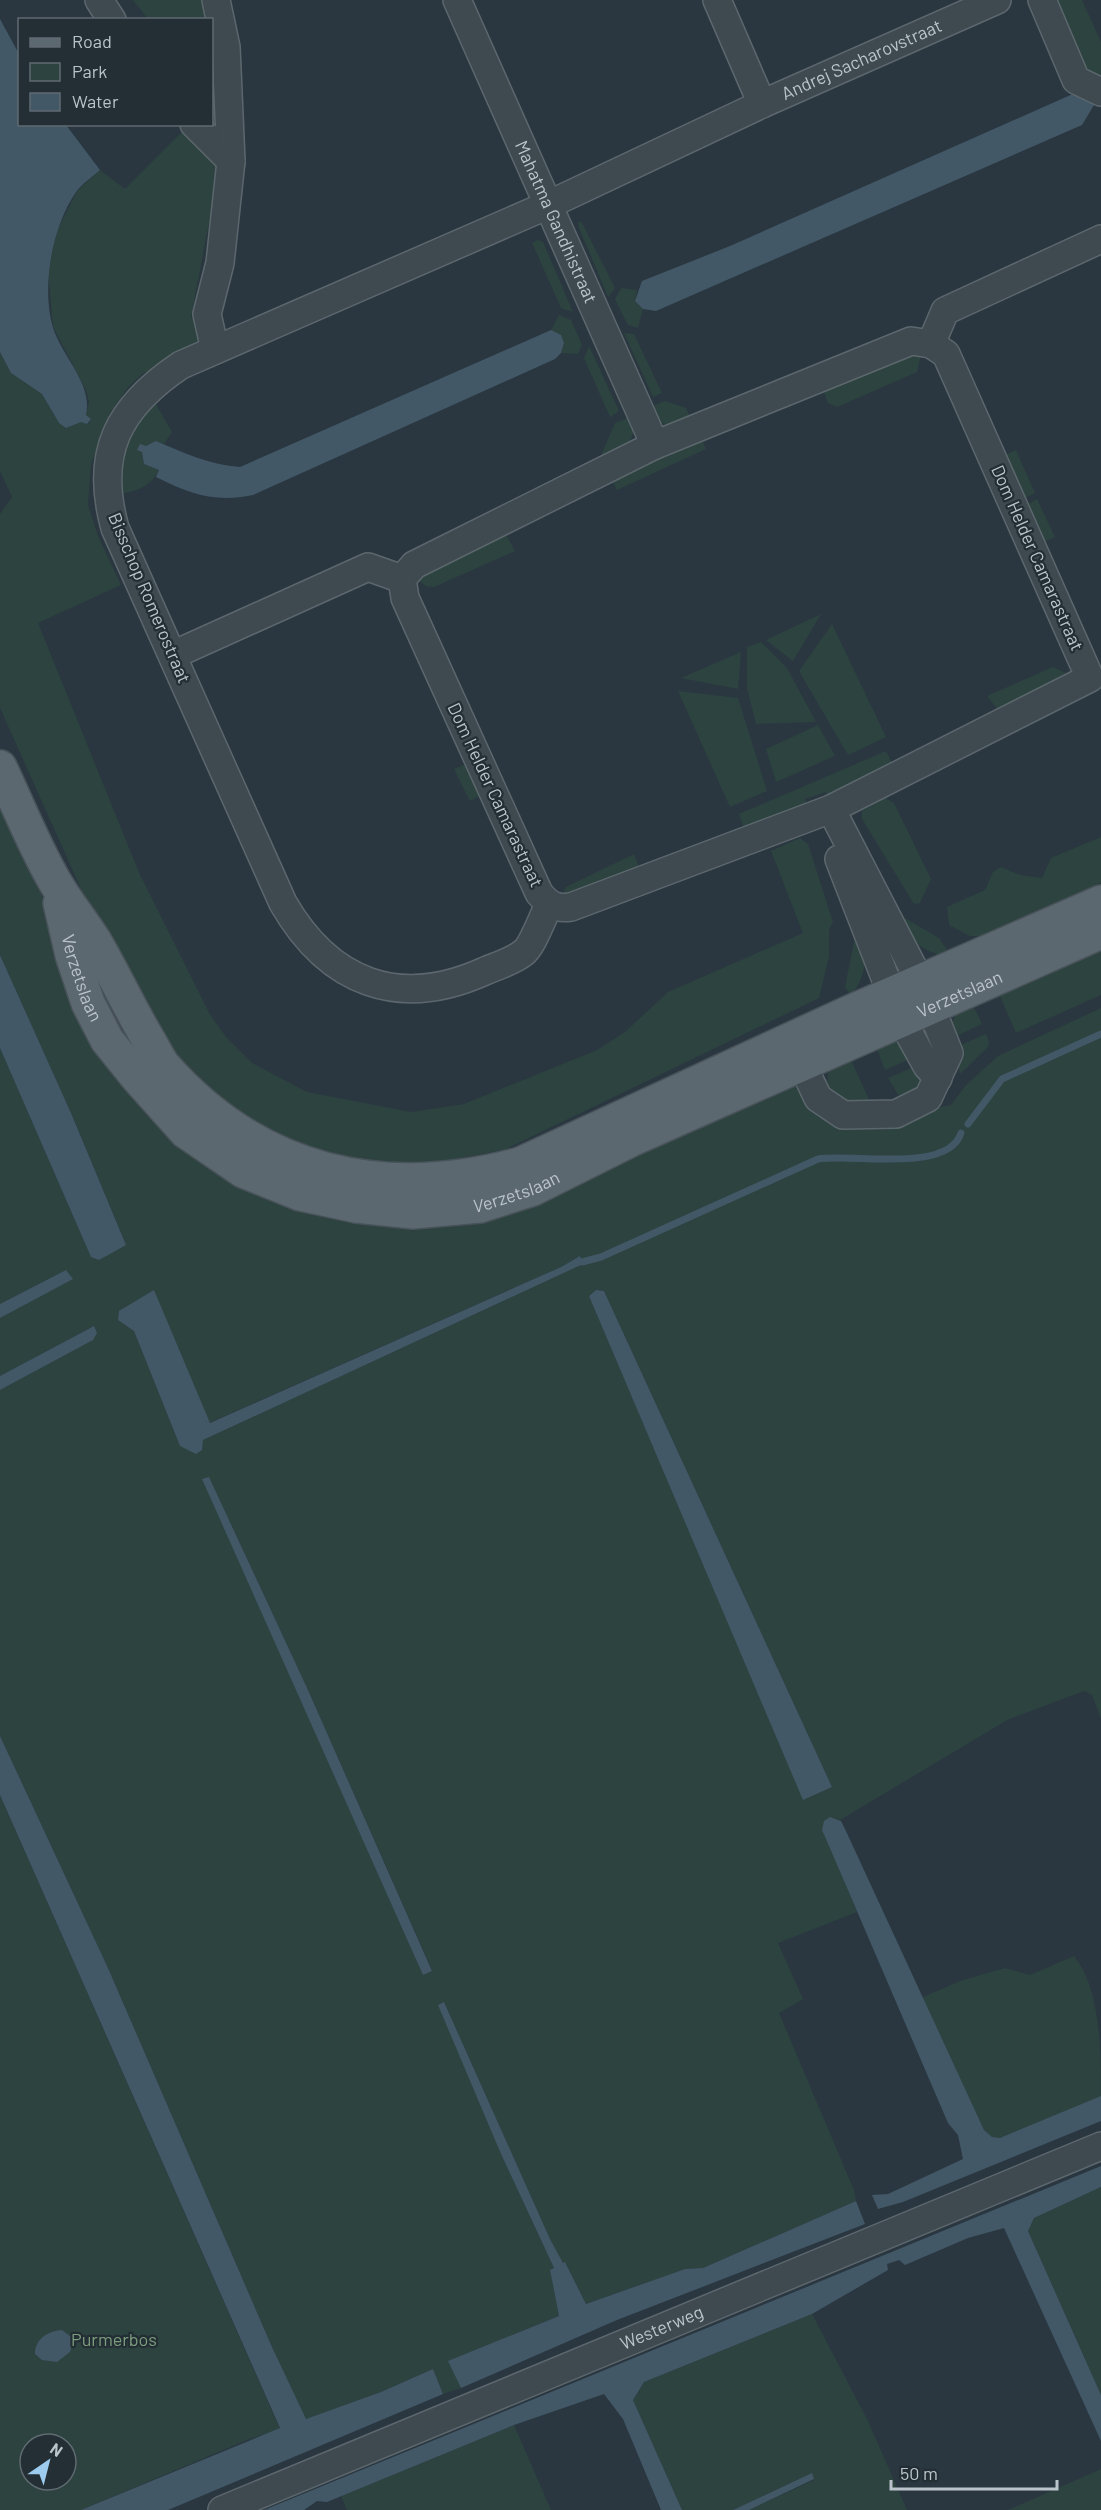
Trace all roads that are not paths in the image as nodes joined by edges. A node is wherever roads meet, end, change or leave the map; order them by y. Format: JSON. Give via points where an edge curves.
{"nodes":[{"id":1,"x":99,"y":0,"type":"edge"},
{"id":2,"x":216,"y":0,"type":"edge"},
{"id":3,"x":457,"y":0,"type":"edge"},
{"id":4,"x":717,"y":0,"type":"edge"},
{"id":5,"x":997,"y":0,"type":"edge"},
{"id":6,"x":1042,"y":0,"type":"edge"},
{"id":7,"x":111,"y":18,"type":"edge"},
{"id":8,"x":1101,"y":92,"type":"edge"},
{"id":9,"x":762,"y":104,"type":"junction"},
{"id":10,"x":196,"y":126,"type":"edge"},
{"id":11,"x":231,"y":161,"type":"junction"},
{"id":12,"x":548,"y":205,"type":"junction"},
{"id":13,"x":1101,"y":239,"type":"edge"},
{"id":14,"x":931,"y":344,"type":"junction"},
{"id":15,"x":215,"y":350,"type":"junction"},
{"id":16,"x":655,"y":445,"type":"junction"},
{"id":17,"x":402,"y":579,"type":"junction"},
{"id":18,"x":173,"y":654,"type":"junction"},
{"id":19,"x":1095,"y":681,"type":"edge"},
{"id":20,"x":0,"y":767,"type":"edge"},
{"id":21,"x":827,"y":810,"type":"junction"},
{"id":22,"x":55,"y":882,"type":"junction"},
{"id":23,"x":1101,"y":902,"type":"edge"},
{"id":24,"x":549,"y":905,"type":"junction"},
{"id":25,"x":1101,"y":932,"type":"edge"},
{"id":26,"x":912,"y":1002,"type":"junction"},
{"id":27,"x":802,"y":1064,"type":"junction"},
{"id":28,"x":1101,"y":2146,"type":"edge"},
{"id":29,"x":222,"y":2510,"type":"edge"}],
"edges":[{"from":1,"to":7,"type":"street"},
{"from":2,"to":11,"type":"street","via":[[226,47]]},
{"from":3,"to":12,"type":"street","name":"Mahatma Gandhistraat"},
{"from":4,"to":9,"type":"street","name":"Andrej Sacharovstraat"},
{"from":5,"to":9,"type":"street","name":"Andrej Sacharovstraat"},
{"from":6,"to":8,"type":"street","via":[[1076,80]]},
{"from":9,"to":12,"type":"street","name":"Andrej Sacharovstraat"},
{"from":10,"to":11,"type":"street"},
{"from":11,"to":15,"type":"street","via":[[220,263],[207,314]]},
{"from":12,"to":15,"type":"street","name":"Bisschop Romerostraat"},
{"from":12,"to":16,"type":"street","name":"Mahatma Gandhistraat"},
{"from":13,"to":14,"type":"street","via":[[945,311]]},
{"from":14,"to":16,"type":"street","via":[[911,340]]},
{"from":14,"to":19,"type":"street","name":"Dom Helder Camarastraat","via":[[946,354]]},
{"from":15,"to":18,"type":"street","name":"Bisschop Romerostraat","via":[[181,364],[154,383],[133,405],[112,444],[106,471],[107,499],[115,528]]},
{"from":16,"to":17,"type":"street","via":[[414,565]]},
{"from":17,"to":18,"type":"street","via":[[368,567]]},
{"from":17,"to":24,"type":"street","name":"Dom Helder Camarastraat","via":[[410,608],[538,892]]},
{"from":18,"to":24,"type":"street","name":"Bisschop Romerostraat","via":[[283,903],[298,929],[319,953],[347,972],[374,984],[401,988],[435,988],[461,982],[524,953]]},
{"from":19,"to":21,"type":"street","name":"Dom Helder Camarastraat"},
{"from":20,"to":22,"type":"main road","name":"Verzetslaan"},
{"from":21,"to":24,"type":"street","name":"Dom Helder Camarastraat","via":[[571,907],[559,909]]},
{"from":21,"to":26,"type":"street"},
{"from":22,"to":26,"type":"main road","name":"Verzetslaan","via":[[96,943],[163,1064],[206,1108],[264,1146],[314,1167],[363,1178],[415,1181],[477,1175],[520,1164]]},
{"from":22,"to":27,"type":"main road","name":"Verzetslaan","via":[[72,955],[88,1003],[107,1040],[186,1132],[243,1171],[300,1194],[356,1206],[413,1212],[480,1206],[533,1189],[633,1139]]},
{"from":23,"to":26,"type":"main road","name":"Verzetslaan"},
{"from":25,"to":26,"type":"main road","name":"Verzetslaan","via":[[982,983]]},
{"from":26,"to":27,"type":"main road","name":"Verzetslaan"},
{"from":26,"to":27,"type":"street","via":[[927,1066],[938,1078],[928,1098],[896,1114],[843,1115],[818,1098]]},
{"from":28,"to":29,"type":"street","name":"Westerweg"}]}
